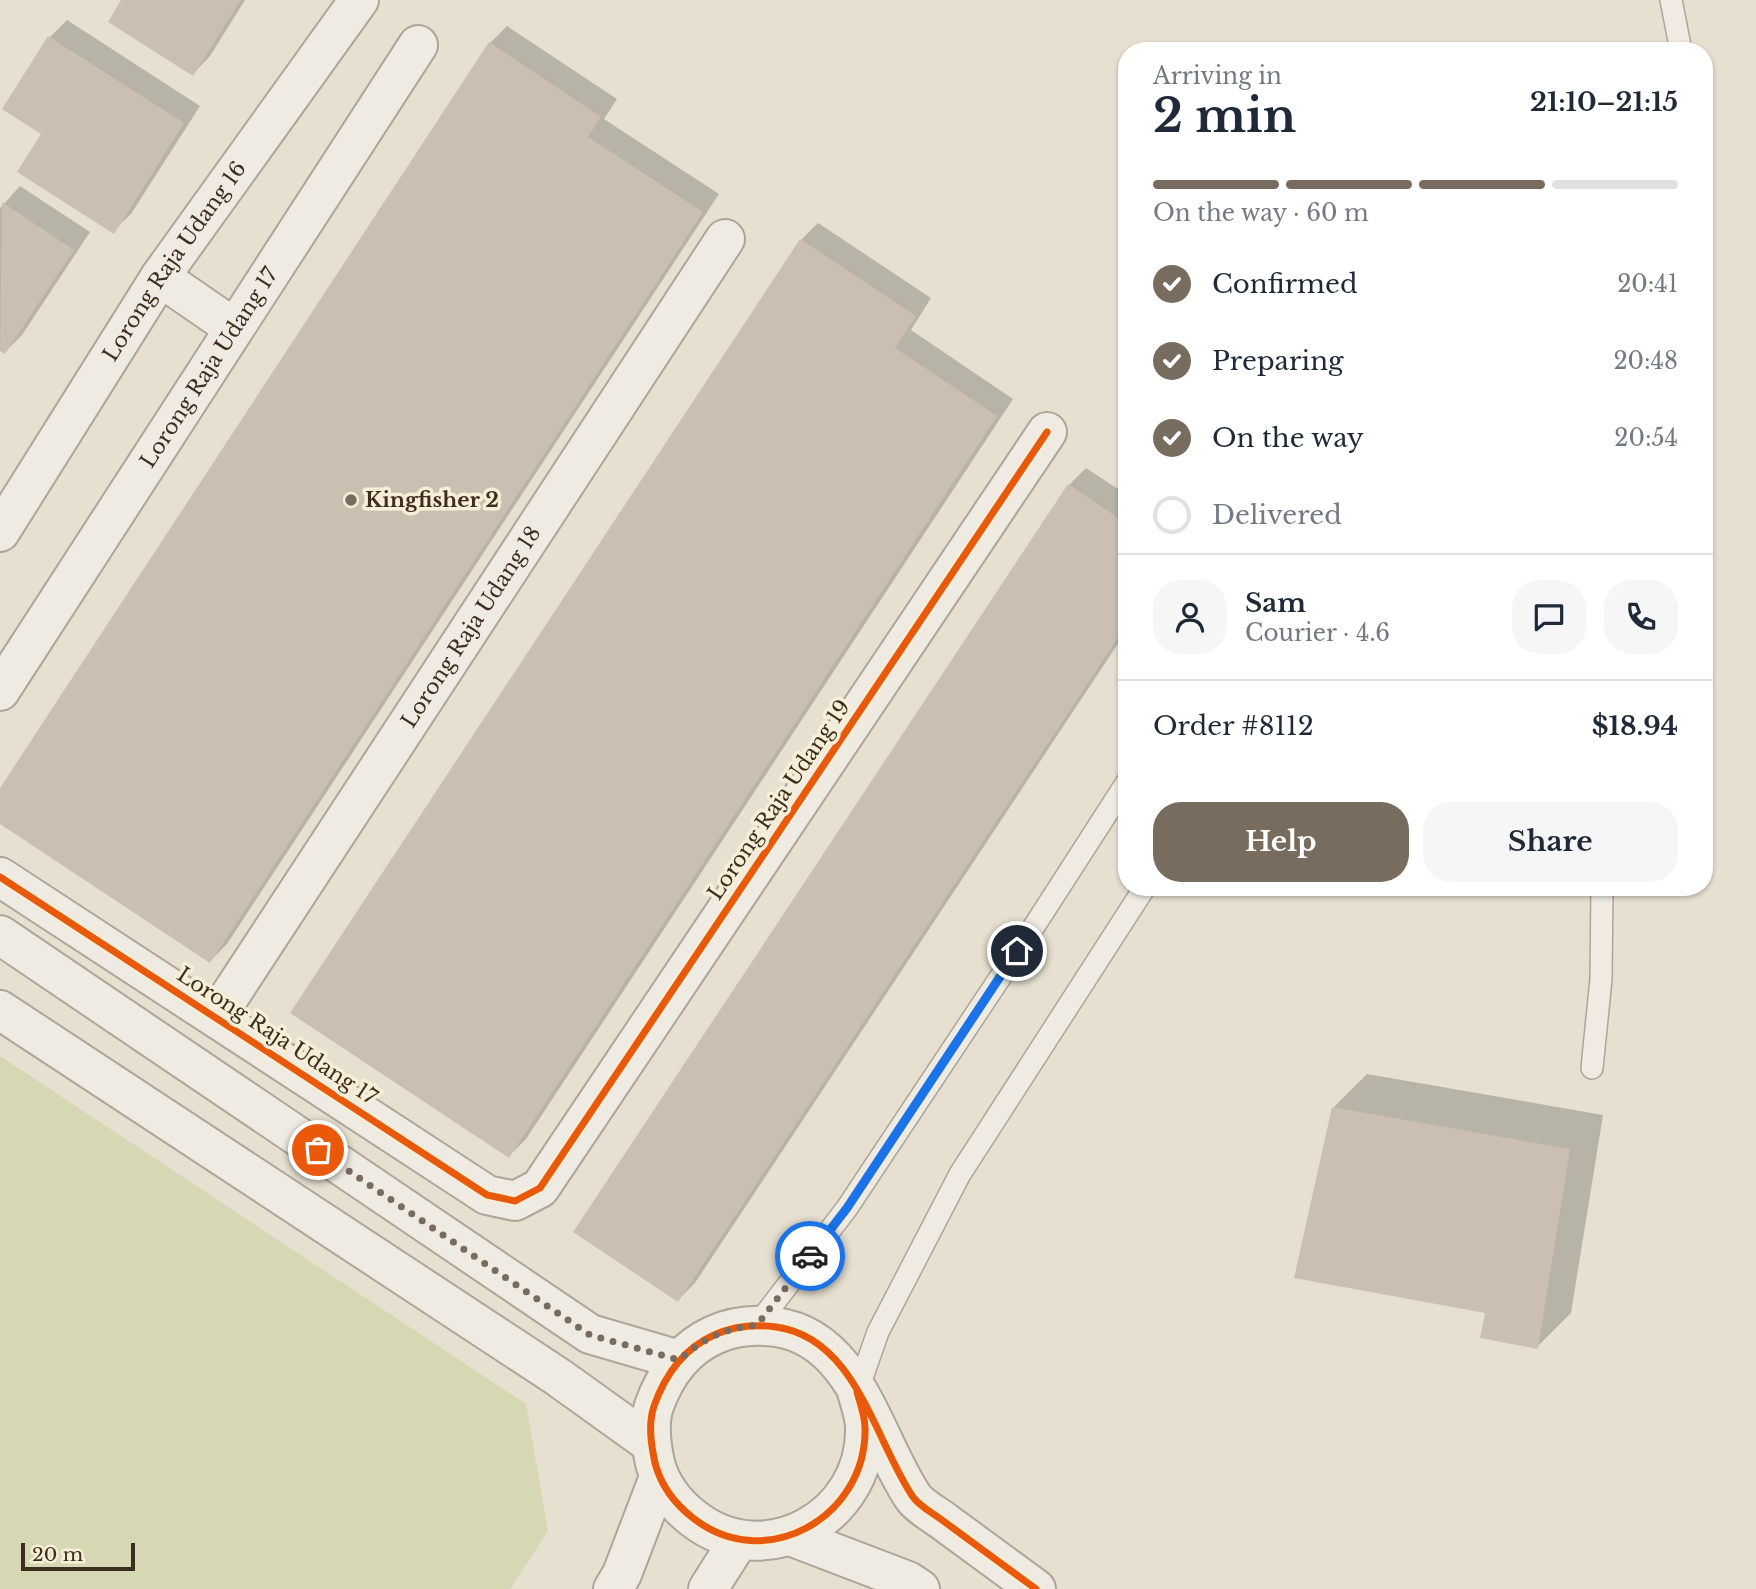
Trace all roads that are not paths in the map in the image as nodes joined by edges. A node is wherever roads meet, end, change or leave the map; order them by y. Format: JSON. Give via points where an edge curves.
{"nodes":[{"id":1,"x":359,"y":0,"type":"edge"},
{"id":2,"x":1671,"y":0,"type":"edge"},
{"id":3,"x":1679,"y":42,"type":"edge"},
{"id":4,"x":418,"y":45,"type":"dead end"},
{"id":5,"x":726,"y":239,"type":"dead end"},
{"id":6,"x":160,"y":277,"type":"junction"},
{"id":7,"x":234,"y":328,"type":"junction"},
{"id":8,"x":1047,"y":432,"type":"dead end"},
{"id":9,"x":0,"y":532,"type":"edge"},
{"id":10,"x":0,"y":691,"type":"edge"},
{"id":11,"x":1118,"y":796,"type":"edge"},
{"id":12,"x":0,"y":877,"type":"edge"},
{"id":13,"x":1139,"y":896,"type":"edge"},
{"id":14,"x":1602,"y":896,"type":"edge"},
{"id":15,"x":0,"y":935,"type":"edge"},
{"id":16,"x":0,"y":1010,"type":"edge"},
{"id":17,"x":216,"y":1017,"type":"junction"},
{"id":18,"x":1592,"y":1068,"type":"dead end"},
{"id":19,"x":540,"y":1188,"type":"joint"},
{"id":20,"x":757,"y":1325,"type":"junction"},
{"id":21,"x":679,"y":1360,"type":"junction"},
{"id":22,"x":857,"y":1392,"type":"junction"},
{"id":23,"x":655,"y":1460,"type":"junction"},
{"id":24,"x":790,"y":1536,"type":"junction"},
{"id":25,"x":739,"y":1539,"type":"junction"},
{"id":26,"x":614,"y":1589,"type":"edge"},
{"id":27,"x":708,"y":1589,"type":"edge"},
{"id":28,"x":920,"y":1589,"type":"edge"},
{"id":29,"x":1035,"y":1589,"type":"edge"}],
"edges":[{"from":1,"to":6,"type":"street","name":"Lorong Raja Udang 16"},
{"from":2,"to":3,"type":"lane"},
{"from":4,"to":7,"type":"street","name":"Lorong Raja Udang 17"},
{"from":5,"to":17,"type":"street","name":"Lorong Raja Udang 18"},
{"from":6,"to":7,"type":"street"},
{"from":6,"to":9,"type":"street","name":"Lorong Raja Udang 16"},
{"from":7,"to":10,"type":"street","name":"Lorong Raja Udang 17"},
{"from":8,"to":19,"type":"street","name":"Lorong Raja Udang 19"},
{"from":11,"to":20,"type":"lane","via":[[847,1208]]},
{"from":12,"to":17,"type":"street","name":"Lorong Raja Udang 17"},
{"from":13,"to":22,"type":"lane","via":[[960,1174],[878,1332]]},
{"from":14,"to":18,"type":"lane","via":[[1601,979]]},
{"from":15,"to":21,"type":"street","via":[[590,1335]]},
{"from":16,"to":23,"type":"street","via":[[558,1377]]},
{"from":17,"to":19,"type":"street","name":"Lorong Raja Udang 17","via":[[487,1195],[515,1201]]},
{"from":20,"to":21,"type":"street","via":[[729,1329],[702,1341]]},
{"from":20,"to":22,"type":"street","via":[[789,1329],[818,1343],[841,1365]]},
{"from":21,"to":23,"type":"street","via":[[661,1385],[652,1413]]},
{"from":22,"to":24,"type":"street","via":[[865,1427],[861,1462],[846,1495],[821,1520]]},
{"from":22,"to":29,"type":"street","via":[[914,1499]]},
{"from":23,"to":25,"type":"street","via":[[678,1507],[706,1528]]},
{"from":23,"to":26,"type":"street"},
{"from":24,"to":25,"type":"street"},
{"from":24,"to":28,"type":"street"},
{"from":25,"to":27,"type":"street"}]}
